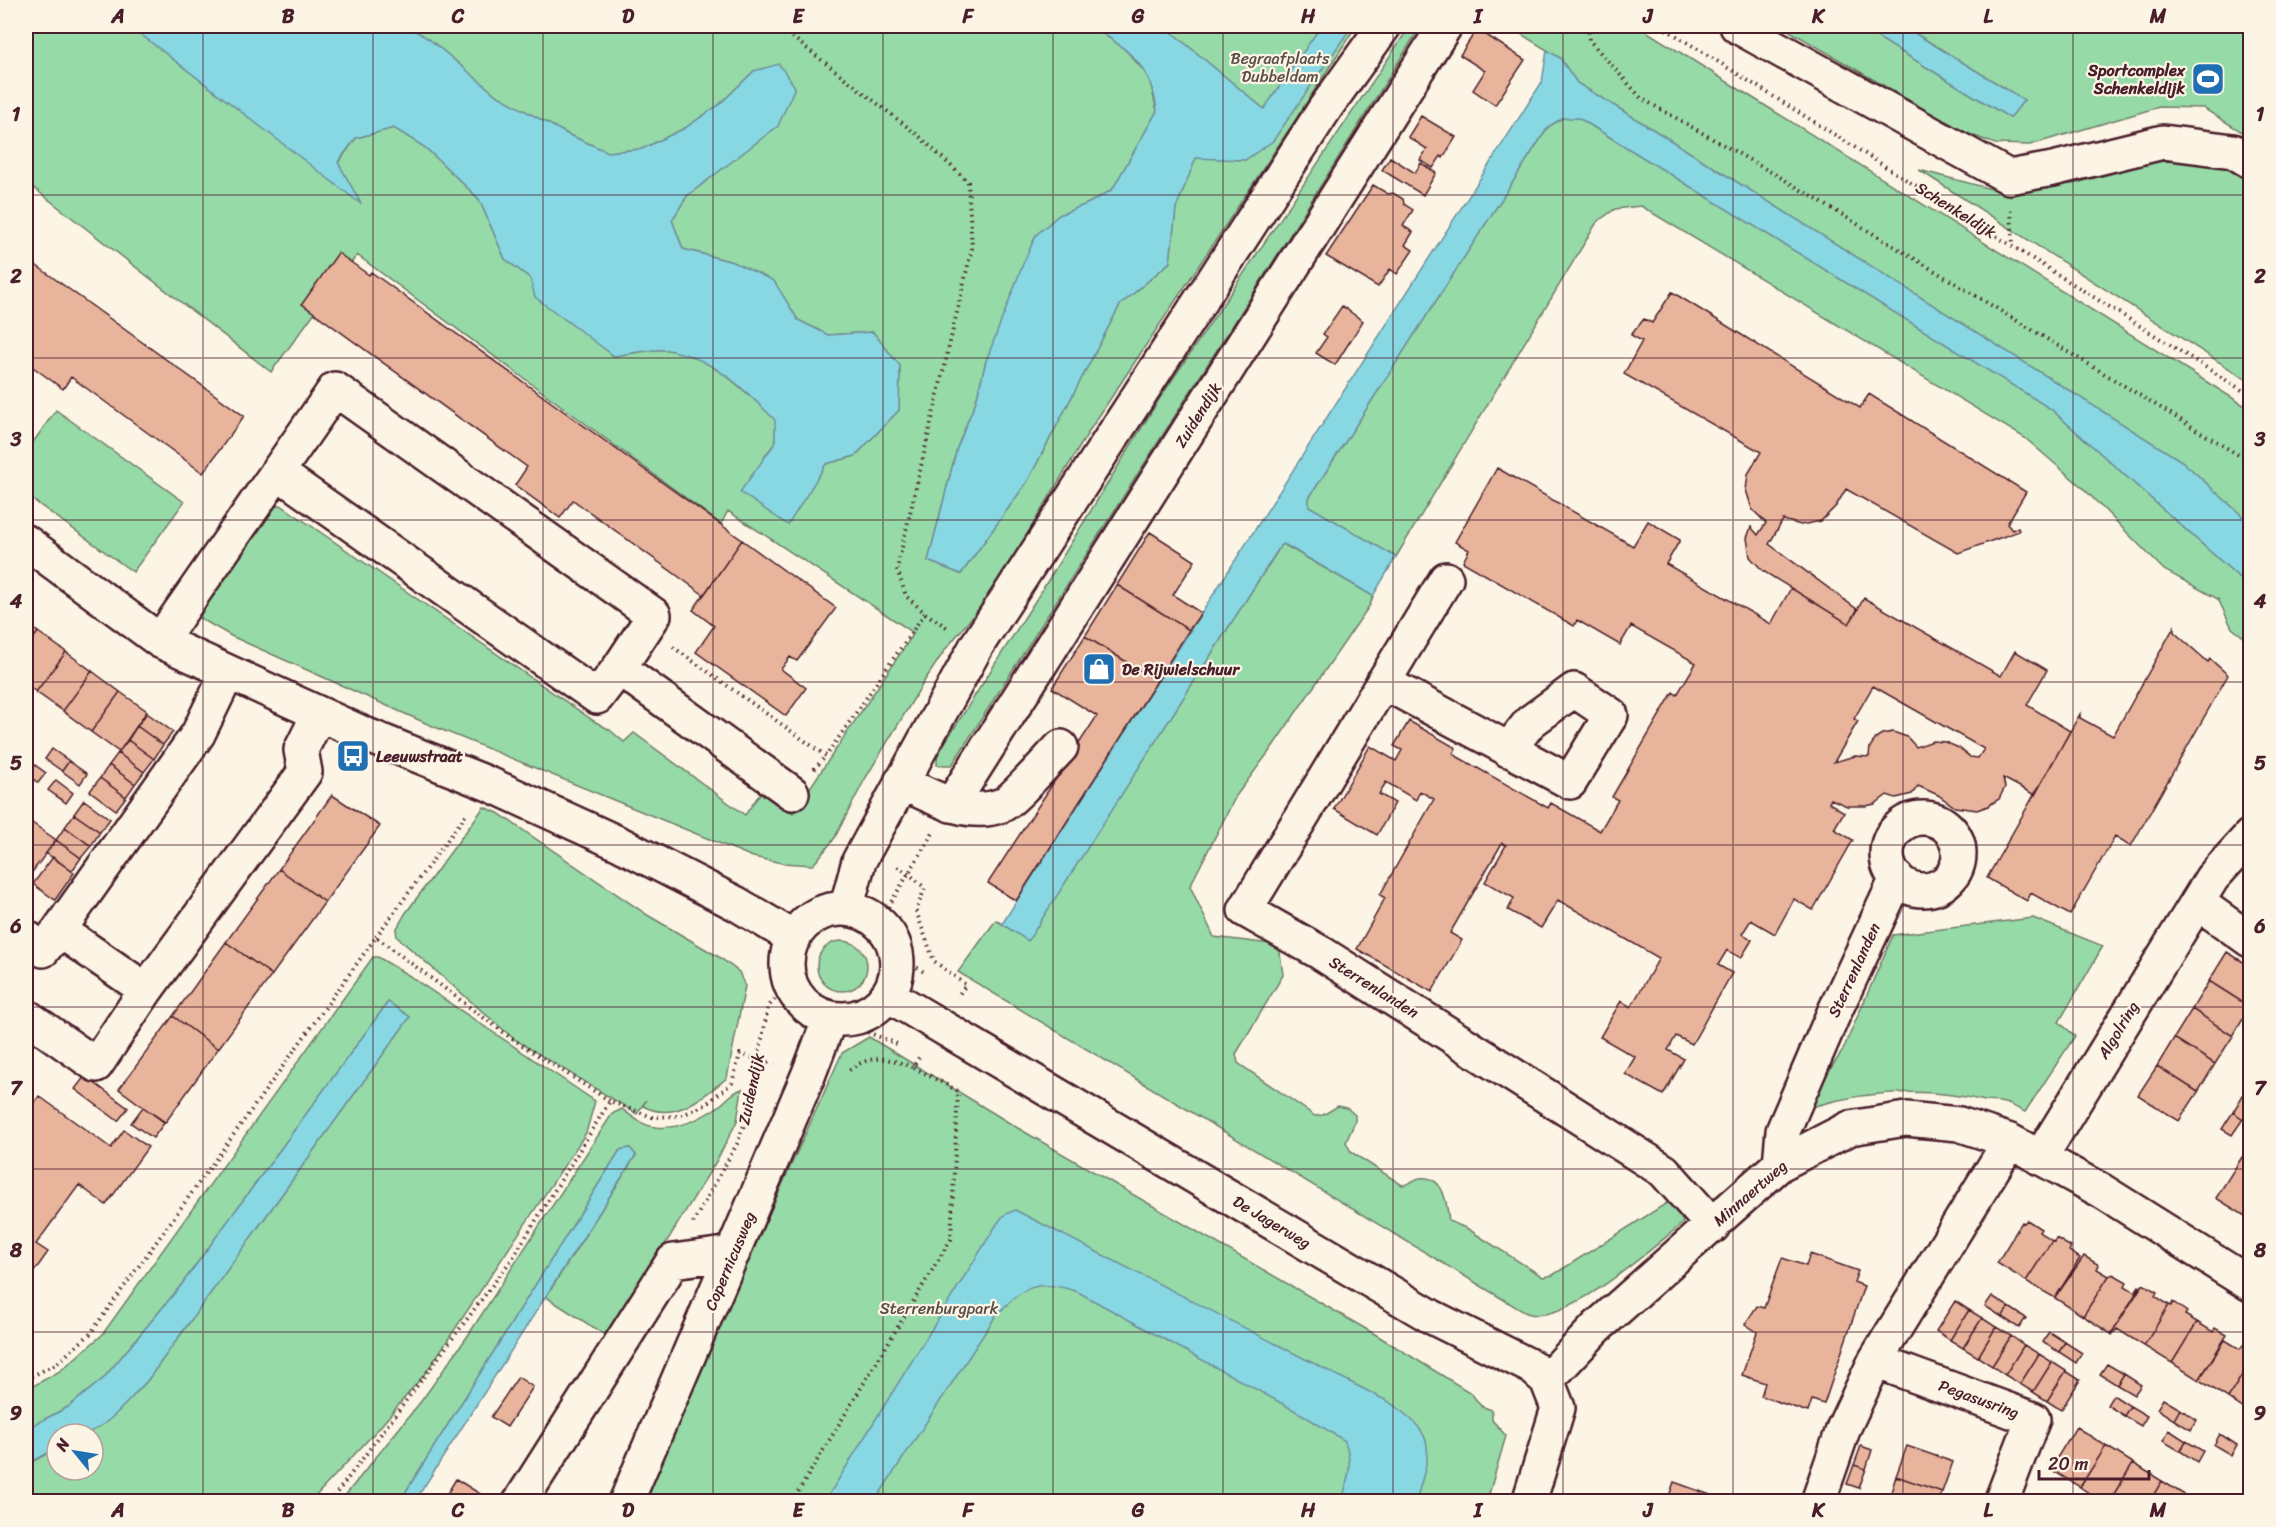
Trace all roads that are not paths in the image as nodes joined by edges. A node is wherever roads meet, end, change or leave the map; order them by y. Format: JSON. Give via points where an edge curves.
{"nodes":[{"id":1,"x":1384,"y":26,"type":"edge"},
{"id":2,"x":1445,"y":26,"type":"edge"},
{"id":3,"x":1737,"y":26,"type":"edge"},
{"id":4,"x":2250,"y":161,"type":"edge"},
{"id":5,"x":277,"y":472,"type":"junction"},
{"id":6,"x":26,"y":542,"type":"edge"},
{"id":7,"x":1446,"y":579,"type":"dead end"},
{"id":8,"x":160,"y":641,"type":"junction"},
{"id":9,"x":619,"y":668,"type":"junction"},
{"id":10,"x":228,"y":672,"type":"junction"},
{"id":11,"x":1383,"y":681,"type":"junction"},
{"id":12,"x":319,"y":714,"type":"junction"},
{"id":13,"x":1061,"y":747,"type":"dead end"},
{"id":14,"x":1508,"y":750,"type":"dead end"},
{"id":15,"x":900,"y":782,"type":"junction"},
{"id":16,"x":792,"y":793,"type":"dead end"},
{"id":17,"x":951,"y":805,"type":"junction"},
{"id":18,"x":2250,"y":836,"type":"edge"},
{"id":19,"x":1897,"y":878,"type":"dead end"},
{"id":20,"x":2197,"y":902,"type":"junction"},
{"id":21,"x":846,"y":909,"type":"junction"},
{"id":22,"x":60,"y":930,"type":"junction"},
{"id":23,"x":26,"y":937,"type":"edge"},
{"id":24,"x":794,"y":938,"type":"junction"},
{"id":25,"x":2250,"y":940,"type":"edge"},
{"id":26,"x":146,"y":990,"type":"junction"},
{"id":27,"x":888,"y":995,"type":"junction"},
{"id":28,"x":830,"y":1018,"type":"junction"},
{"id":29,"x":27,"y":1019,"type":"edge"},
{"id":30,"x":2010,"y":1141,"type":"junction"},
{"id":31,"x":2040,"y":1158,"type":"junction"},
{"id":32,"x":1780,"y":1164,"type":"junction"},
{"id":33,"x":1713,"y":1226,"type":"junction"},
{"id":34,"x":733,"y":1253,"type":"junction"},
{"id":35,"x":2250,"y":1284,"type":"edge"},
{"id":36,"x":1875,"y":1361,"type":"junction"},
{"id":37,"x":1547,"y":1380,"type":"junction"},
{"id":38,"x":520,"y":1502,"type":"edge"},
{"id":39,"x":626,"y":1502,"type":"edge"},
{"id":40,"x":1529,"y":1502,"type":"edge"},
{"id":41,"x":1818,"y":1502,"type":"edge"},
{"id":42,"x":2001,"y":1502,"type":"edge"}],
"edges":[{"from":1,"to":15,"type":"street","via":[[1326,107],[977,645]]},
{"from":2,"to":17,"type":"street","name":"Zuidendijk"},
{"from":3,"to":4,"type":"street","via":[[2009,177],[2163,142],[2233,151]]},
{"from":5,"to":8,"type":"street"},
{"from":5,"to":9,"type":"street","via":[[597,697]]},
{"from":5,"to":9,"type":"street","via":[[335,389],[654,615]]},
{"from":6,"to":8,"type":"street"},
{"from":7,"to":11,"type":"street","name":"Sterrenlanden"},
{"from":8,"to":10,"type":"street"},
{"from":9,"to":16,"type":"street"},
{"from":10,"to":12,"type":"street"},
{"from":10,"to":22,"type":"street","via":[[198,734]]},
{"from":11,"to":14,"type":"street"},
{"from":11,"to":33,"type":"street","name":"Sterrenlanden","via":[[1245,910],[1321,953],[1664,1171]]},
{"from":12,"to":24,"type":"street","via":[[489,784],[620,844]]},
{"from":12,"to":26,"type":"street","via":[[301,750],[305,772]]},
{"from":13,"to":17,"type":"street","via":[[1004,805],[981,810]]},
{"from":15,"to":17,"type":"street"},
{"from":15,"to":21,"type":"street","via":[[859,861]]},
{"from":18,"to":20,"type":"street","name":"Algolring","via":[[2212,878]]},
{"from":19,"to":32,"type":"street","name":"Sterrenlanden","via":[[1783,1131]]},
{"from":20,"to":25,"type":"street"},
{"from":20,"to":31,"type":"street","name":"Algolring"},
{"from":21,"to":24,"type":"street","via":[[810,919]]},
{"from":21,"to":27,"type":"street","via":[[869,915],[887,932],[897,954],[898,968]]},
{"from":22,"to":23,"type":"street","via":[[43,950]]},
{"from":22,"to":26,"type":"street"},
{"from":24,"to":28,"type":"street","via":[[788,960],[790,982],[801,1001]]},
{"from":26,"to":29,"type":"street","via":[[96,1065]]},
{"from":27,"to":28,"type":"street","via":[[861,1016]]},
{"from":27,"to":37,"type":"street","name":"De Jagerweg","via":[[1432,1317],[1533,1367]]},
{"from":28,"to":34,"type":"street","name":"Copernicusweg"},
{"from":30,"to":31,"type":"street","name":"Minnaertweg"},
{"from":30,"to":32,"type":"street","name":"Minnaertweg","via":[[1959,1124],[1906,1119],[1850,1128]]},
{"from":30,"to":36,"type":"street"},
{"from":31,"to":35,"type":"street","name":"Minnaertweg","via":[[2102,1191]]},
{"from":32,"to":33,"type":"street","name":"Minnaertweg"},
{"from":33,"to":37,"type":"street","name":"Minnaertweg","via":[[1597,1327]]},
{"from":34,"to":38,"type":"street","via":[[673,1261]]},
{"from":34,"to":39,"type":"street","name":"Copernicusweg"},
{"from":36,"to":41,"type":"street","via":[[1844,1427]]},
{"from":36,"to":42,"type":"street","name":"Pegasusring","via":[[2033,1419]]},
{"from":37,"to":40,"type":"street","via":[[1558,1408]]}]}
